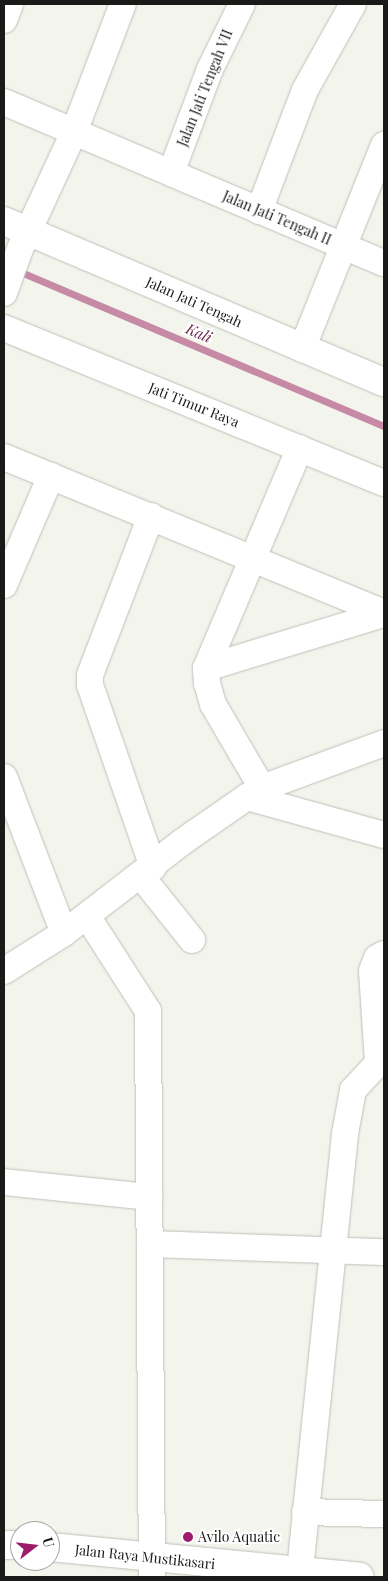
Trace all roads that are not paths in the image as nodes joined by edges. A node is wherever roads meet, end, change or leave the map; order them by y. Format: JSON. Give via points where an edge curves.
{"nodes":[{"id":1,"x":10,"y":4,"type":"edge"},
{"id":2,"x":123,"y":4,"type":"edge"},
{"id":3,"x":242,"y":4,"type":"edge"},
{"id":4,"x":353,"y":4,"type":"edge"},
{"id":5,"x":4,"y":20,"type":"edge"},
{"id":6,"x":4,"y":102,"type":"edge"},
{"id":7,"x":74,"y":132,"type":"junction"},
{"id":8,"x":382,"y":155,"type":"edge"},
{"id":9,"x":170,"y":173,"type":"junction"},
{"id":10,"x":260,"y":211,"type":"junction"},
{"id":11,"x":17,"y":234,"type":"edge"},
{"id":12,"x":344,"y":247,"type":"junction"},
{"id":13,"x":384,"y":263,"type":"edge"},
{"id":14,"x":4,"y":293,"type":"edge"},
{"id":15,"x":4,"y":328,"type":"edge"},
{"id":16,"x":302,"y":349,"type":"junction"},
{"id":17,"x":384,"y":382,"type":"edge"},
{"id":18,"x":300,"y":448,"type":"junction"},
{"id":19,"x":4,"y":457,"type":"edge"},
{"id":20,"x":51,"y":476,"type":"junction"},
{"id":21,"x":384,"y":483,"type":"edge"},
{"id":22,"x":151,"y":516,"type":"junction"},
{"id":23,"x":252,"y":557,"type":"junction"},
{"id":24,"x":4,"y":584,"type":"edge"},
{"id":25,"x":384,"y":614,"type":"edge"},
{"id":26,"x":206,"y":668,"type":"junction"},
{"id":27,"x":384,"y":743,"type":"edge"},
{"id":28,"x":4,"y":777,"type":"edge"},
{"id":29,"x":254,"y":792,"type":"junction"},
{"id":30,"x":384,"y":835,"type":"edge"},
{"id":31,"x":147,"y":871,"type":"junction"},
{"id":32,"x":87,"y":916,"type":"junction"},
{"id":33,"x":64,"y":933,"type":"junction"},
{"id":34,"x":192,"y":940,"type":"dead end"},
{"id":35,"x":384,"y":954,"type":"edge"},
{"id":36,"x":4,"y":971,"type":"edge"},
{"id":37,"x":4,"y":1182,"type":"edge"},
{"id":38,"x":148,"y":1197,"type":"junction"},
{"id":39,"x":150,"y":1244,"type":"junction"},
{"id":40,"x":333,"y":1250,"type":"junction"},
{"id":41,"x":384,"y":1252,"type":"edge"},
{"id":42,"x":304,"y":1512,"type":"junction"},
{"id":43,"x":384,"y":1514,"type":"edge"},
{"id":44,"x":60,"y":1549,"type":"edge"},
{"id":45,"x":153,"y":1568,"type":"edge"},
{"id":46,"x":300,"y":1570,"type":"junction"},
{"id":47,"x":360,"y":1577,"type":"edge"}],
"edges":[{"from":1,"to":5,"type":"street"},
{"from":2,"to":7,"type":"street"},
{"from":3,"to":9,"type":"street","name":"Jalan Jati Tengah VII","via":[[210,69]]},
{"from":4,"to":10,"type":"street","via":[[305,90]]},
{"from":6,"to":7,"type":"street","name":"Jalan Jati Tengah II"},
{"from":7,"to":9,"type":"street","name":"Jalan Jati Tengah II"},
{"from":7,"to":11,"type":"street"},
{"from":8,"to":12,"type":"street"},
{"from":9,"to":10,"type":"street","name":"Jalan Jati Tengah II"},
{"from":10,"to":12,"type":"street","name":"Jalan Jati Tengah II"},
{"from":11,"to":14,"type":"street"},
{"from":11,"to":16,"type":"street","name":"Jalan Jati Tengah"},
{"from":12,"to":13,"type":"street","name":"Jalan Jati Tengah II"},
{"from":12,"to":16,"type":"street"},
{"from":15,"to":18,"type":"street","name":"Jati Timur Raya"},
{"from":16,"to":17,"type":"street","name":"Jalan Jati Tengah"},
{"from":18,"to":21,"type":"street","name":"Jati Timur Raya"},
{"from":18,"to":23,"type":"street"},
{"from":19,"to":20,"type":"street"},
{"from":20,"to":22,"type":"street"},
{"from":20,"to":24,"type":"street"},
{"from":22,"to":23,"type":"street"},
{"from":22,"to":31,"type":"street","via":[[90,675],[90,685]]},
{"from":23,"to":25,"type":"street"},
{"from":23,"to":26,"type":"street"},
{"from":25,"to":26,"type":"street"},
{"from":26,"to":29,"type":"street","via":[[206,684],[213,704]]},
{"from":27,"to":29,"type":"street"},
{"from":28,"to":33,"type":"street"},
{"from":29,"to":30,"type":"street"},
{"from":29,"to":31,"type":"street","via":[[182,842]]},
{"from":31,"to":32,"type":"street"},
{"from":31,"to":34,"type":"street"},
{"from":32,"to":33,"type":"street"},
{"from":32,"to":38,"type":"street","via":[[148,1011]]},
{"from":33,"to":36,"type":"street"},
{"from":35,"to":40,"type":"street","via":[[377,958],[372,971],[378,1063],[353,1090]]},
{"from":37,"to":38,"type":"street"},
{"from":38,"to":39,"type":"street"},
{"from":39,"to":40,"type":"street"},
{"from":39,"to":45,"type":"street"},
{"from":40,"to":41,"type":"street"},
{"from":40,"to":42,"type":"street"},
{"from":42,"to":43,"type":"street"},
{"from":42,"to":46,"type":"street"},
{"from":44,"to":45,"type":"street","name":"Jalan Raya Mustikasari"},
{"from":45,"to":46,"type":"street","name":"Jalan Raya Mustikasari"},
{"from":46,"to":47,"type":"street","name":"Jalan Raya Mustikasari"}]}
